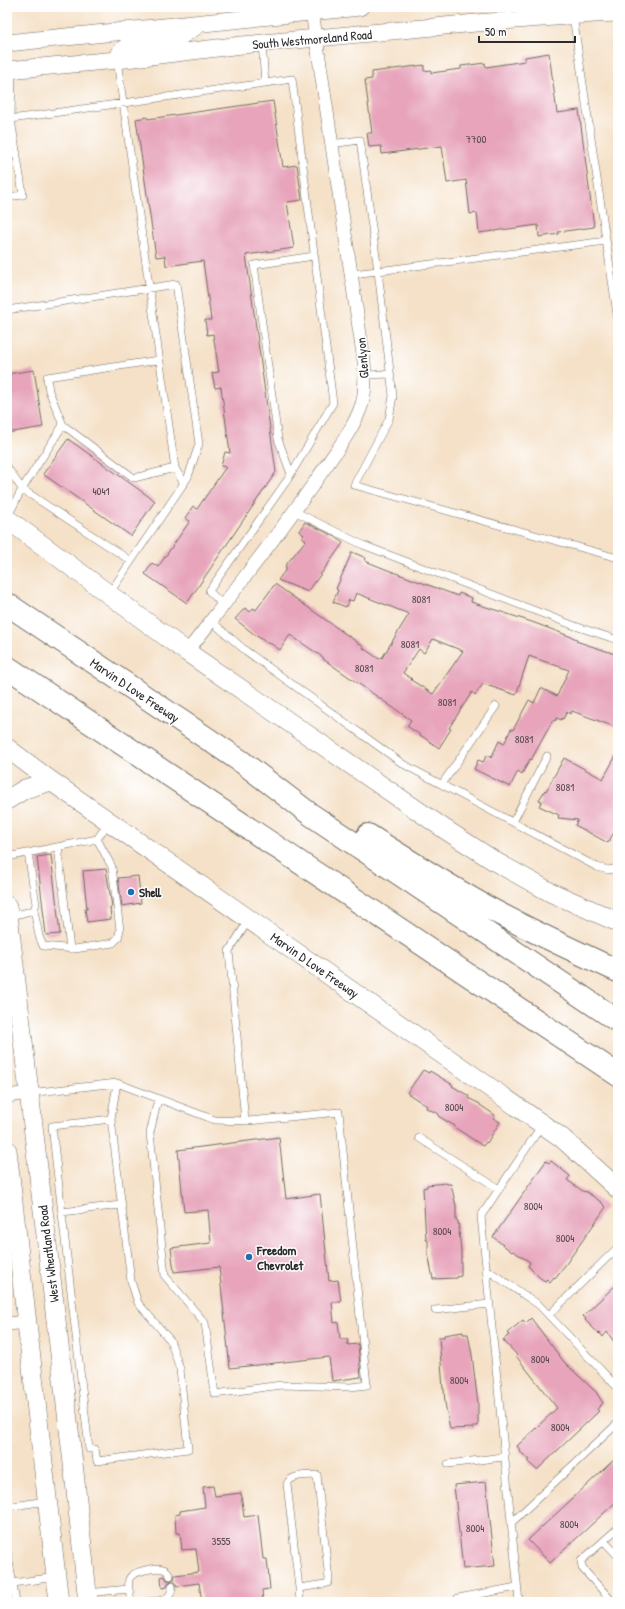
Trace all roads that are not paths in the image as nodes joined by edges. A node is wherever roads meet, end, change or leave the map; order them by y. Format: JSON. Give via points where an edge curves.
{"nodes":[{"id":1,"x":360,"y":7,"type":"edge"},
{"id":2,"x":311,"y":9,"type":"edge"},
{"id":3,"x":573,"y":11,"type":"edge"},
{"id":4,"x":618,"y":13,"type":"edge"},
{"id":5,"x":202,"y":23,"type":"junction"},
{"id":6,"x":315,"y":39,"type":"junction"},
{"id":7,"x":7,"y":43,"type":"edge"},
{"id":8,"x":262,"y":43,"type":"junction"},
{"id":9,"x":118,"y":60,"type":"junction"},
{"id":10,"x":9,"y":70,"type":"edge"},
{"id":11,"x":265,"y":83,"type":"junction"},
{"id":12,"x":123,"y":103,"type":"junction"},
{"id":13,"x":11,"y":119,"type":"junction"},
{"id":14,"x":331,"y":144,"type":"junction"},
{"id":15,"x":17,"y":153,"type":"junction"},
{"id":16,"x":7,"y":155,"type":"edge"},
{"id":17,"x":7,"y":196,"type":"edge"},
{"id":18,"x":606,"y":240,"type":"junction"},
{"id":19,"x":314,"y":256,"type":"junction"},
{"id":20,"x":378,"y":271,"type":"junction"},
{"id":21,"x":351,"y":274,"type":"junction"},
{"id":22,"x":148,"y":287,"type":"junction"},
{"id":23,"x":7,"y":310,"type":"edge"},
{"id":24,"x":618,"y":321,"type":"edge"},
{"id":25,"x":159,"y":360,"type":"junction"},
{"id":26,"x":390,"y":374,"type":"junction"},
{"id":27,"x":365,"y":375,"type":"junction"},
{"id":28,"x":63,"y":425,"type":"junction"},
{"id":29,"x":7,"y":467,"type":"edge"},
{"id":30,"x":174,"y":468,"type":"junction"},
{"id":31,"x":291,"y":474,"type":"junction"},
{"id":32,"x":184,"y":484,"type":"junction"},
{"id":33,"x":22,"y":489,"type":"junction"},
{"id":34,"x":294,"y":511,"type":"junction"},
{"id":35,"x":7,"y":518,"type":"edge"},
{"id":36,"x":618,"y":558,"type":"edge"},
{"id":37,"x":131,"y":561,"type":"junction"},
{"id":38,"x":109,"y":594,"type":"junction"},
{"id":39,"x":7,"y":604,"type":"edge"},
{"id":40,"x":223,"y":605,"type":"junction"},
{"id":41,"x":211,"y":620,"type":"junction"},
{"id":42,"x":618,"y":640,"type":"edge"},
{"id":43,"x":187,"y":652,"type":"junction"},
{"id":44,"x":7,"y":667,"type":"edge"},
{"id":45,"x":496,"y":706,"type":"dead end"},
{"id":46,"x":7,"y":748,"type":"edge"},
{"id":47,"x":547,"y":756,"type":"dead end"},
{"id":48,"x":242,"y":762,"type":"junction"},
{"id":49,"x":50,"y":781,"type":"junction"},
{"id":50,"x":442,"y":784,"type":"junction"},
{"id":51,"x":7,"y":800,"type":"edge"},
{"id":52,"x":110,"y":822,"type":"junction"},
{"id":53,"x":513,"y":822,"type":"junction"},
{"id":54,"x":97,"y":839,"type":"junction"},
{"id":55,"x":58,"y":847,"type":"junction"},
{"id":56,"x":28,"y":853,"type":"junction"},
{"id":57,"x":7,"y":857,"type":"edge"},
{"id":58,"x":618,"y":868,"type":"edge"},
{"id":59,"x":34,"y":910,"type":"junction"},
{"id":60,"x":8,"y":912,"type":"edge"},
{"id":61,"x":249,"y":919,"type":"junction"},
{"id":62,"x":618,"y":922,"type":"edge"},
{"id":63,"x":70,"y":949,"type":"junction"},
{"id":64,"x":7,"y":950,"type":"edge"},
{"id":65,"x":618,"y":970,"type":"edge"},
{"id":66,"x":15,"y":975,"type":"junction"},
{"id":67,"x":618,"y":1021,"type":"edge"},
{"id":68,"x":613,"y":1074,"type":"edge"},
{"id":69,"x":117,"y":1083,"type":"junction"},
{"id":70,"x":29,"y":1093,"type":"junction"},
{"id":71,"x":7,"y":1096,"type":"edge"},
{"id":72,"x":158,"y":1098,"type":"junction"},
{"id":73,"x":111,"y":1119,"type":"junction"},
{"id":74,"x":245,"y":1121,"type":"junction"},
{"id":75,"x":542,"y":1124,"type":"junction"},
{"id":76,"x":419,"y":1138,"type":"dead end"},
{"id":77,"x":7,"y":1150,"type":"edge"},
{"id":78,"x":499,"y":1189,"type":"junction"},
{"id":79,"x":618,"y":1189,"type":"edge"},
{"id":80,"x":121,"y":1204,"type":"junction"},
{"id":81,"x":62,"y":1212,"type":"junction"},
{"id":82,"x":618,"y":1247,"type":"edge"},
{"id":83,"x":486,"y":1269,"type":"junction"},
{"id":84,"x":489,"y":1304,"type":"junction"},
{"id":85,"x":435,"y":1310,"type":"dead end"},
{"id":86,"x":549,"y":1315,"type":"junction"},
{"id":87,"x":27,"y":1322,"type":"junction"},
{"id":88,"x":7,"y":1324,"type":"edge"},
{"id":89,"x":618,"y":1388,"type":"edge"},
{"id":90,"x":618,"y":1423,"type":"edge"},
{"id":91,"x":504,"y":1457,"type":"junction"},
{"id":92,"x":448,"y":1464,"type":"dead end"},
{"id":93,"x":74,"y":1472,"type":"junction"},
{"id":94,"x":46,"y":1475,"type":"junction"},
{"id":95,"x":48,"y":1501,"type":"junction"},
{"id":96,"x":7,"y":1507,"type":"edge"},
{"id":97,"x":510,"y":1523,"type":"junction"},
{"id":98,"x":618,"y":1528,"type":"edge"},
{"id":99,"x":604,"y":1541,"type":"junction"},
{"id":100,"x":7,"y":1550,"type":"edge"},
{"id":101,"x":618,"y":1556,"type":"edge"},
{"id":102,"x":170,"y":1576,"type":"dead end"},
{"id":103,"x":57,"y":1577,"type":"junction"},
{"id":104,"x":13,"y":1583,"type":"junction"},
{"id":105,"x":172,"y":1586,"type":"dead end"},
{"id":106,"x":517,"y":1587,"type":"junction"},
{"id":107,"x":299,"y":1588,"type":"junction"},
{"id":108,"x":129,"y":1589,"type":"junction"},
{"id":109,"x":87,"y":1597,"type":"edge"},
{"id":110,"x":458,"y":1598,"type":"dead end"},
{"id":111,"x":16,"y":1602,"type":"edge"},
{"id":112,"x":59,"y":1602,"type":"edge"},
{"id":113,"x":131,"y":1602,"type":"edge"},
{"id":114,"x":143,"y":1602,"type":"edge"},
{"id":115,"x":300,"y":1602,"type":"edge"},
{"id":116,"x":519,"y":1602,"type":"edge"},
{"id":117,"x":613,"y":1602,"type":"edge"}],
"edges":[{"from":1,"to":2,"type":"street","name":"South Westmoreland Road"},
{"from":2,"to":5,"type":"street","name":"South Westmoreland Road"},
{"from":2,"to":6,"type":"street","name":"Glenlyon"},
{"from":3,"to":4,"type":"street","name":"South Westmoreland Road"},
{"from":3,"to":6,"type":"street","name":"South Westmoreland Road"},
{"from":3,"to":18,"type":"lane"},
{"from":5,"to":7,"type":"street","name":"South Westmoreland Road"},
{"from":5,"to":9,"type":"street","via":[[178,38],[126,47],[121,51]]},
{"from":6,"to":8,"type":"street","name":"South Westmoreland Road"},
{"from":6,"to":14,"type":"street","name":"Glenlyon"},
{"from":8,"to":9,"type":"street","name":"South Westmoreland Road"},
{"from":8,"to":11,"type":"lane"},
{"from":9,"to":10,"type":"street","name":"South Westmoreland Road"},
{"from":9,"to":12,"type":"lane"},
{"from":10,"to":13,"type":"lane"},
{"from":11,"to":12,"type":"lane"},
{"from":11,"to":19,"type":"lane","via":[[292,79]]},
{"from":12,"to":13,"type":"lane"},
{"from":12,"to":22,"type":"lane"},
{"from":13,"to":15,"type":"lane"},
{"from":14,"to":20,"type":"lane","via":[[360,140]]},
{"from":14,"to":21,"type":"street","name":"Glenlyon"},
{"from":15,"to":16,"type":"lane"},
{"from":15,"to":17,"type":"lane","via":[[23,194]]},
{"from":18,"to":20,"type":"lane"},
{"from":18,"to":24,"type":"lane"},
{"from":19,"to":31,"type":"lane","via":[[333,403]]},
{"from":19,"to":31,"type":"lane","via":[[254,265],[278,439]]},
{"from":20,"to":21,"type":"lane"},
{"from":20,"to":26,"type":"lane"},
{"from":21,"to":27,"type":"street","name":"Glenlyon"},
{"from":22,"to":23,"type":"lane"},
{"from":22,"to":25,"type":"lane"},
{"from":22,"to":32,"type":"lane","via":[[176,284],[199,444]]},
{"from":25,"to":28,"type":"lane","via":[[47,377],[49,391]]},
{"from":25,"to":30,"type":"lane"},
{"from":26,"to":27,"type":"lane"},
{"from":26,"to":36,"type":"lane","via":[[393,396],[389,419],[354,485]]},
{"from":27,"to":34,"type":"street","name":"Glenlyon","via":[[363,402],[356,419]]},
{"from":28,"to":30,"type":"lane","via":[[134,478]]},
{"from":28,"to":33,"type":"lane"},
{"from":29,"to":33,"type":"lane"},
{"from":30,"to":32,"type":"lane"},
{"from":31,"to":40,"type":"lane","via":[[209,591]]},
{"from":32,"to":37,"type":"lane"},
{"from":33,"to":35,"type":"lane"},
{"from":33,"to":37,"type":"lane"},
{"from":34,"to":40,"type":"street","name":"Glenlyon"},
{"from":34,"to":42,"type":"lane","via":[[363,545]]},
{"from":35,"to":38,"type":"main road"},
{"from":37,"to":38,"type":"lane"},
{"from":38,"to":43,"type":"main road"},
{"from":39,"to":48,"type":"highway","name":"Marvin D Love Freeway"},
{"from":40,"to":41,"type":"street","name":"Glenlyon"},
{"from":41,"to":43,"type":"street","name":"Glenlyon"},
{"from":41,"to":50,"type":"lane","via":[[246,651],[403,764]]},
{"from":43,"to":62,"type":"main road","via":[[496,862],[550,892]]},
{"from":44,"to":68,"type":"highway"},
{"from":45,"to":50,"type":"lane"},
{"from":46,"to":49,"type":"main road","name":"Marvin D Love Freeway"},
{"from":47,"to":53,"type":"lane"},
{"from":48,"to":65,"type":"highway","via":[[319,804],[430,875],[484,906],[552,941]]},
{"from":48,"to":67,"type":"highway","name":"Marvin D Love Freeway","via":[[310,814]]},
{"from":49,"to":51,"type":"main road","via":[[25,789]]},
{"from":49,"to":52,"type":"main road","name":"Marvin D Love Freeway"},
{"from":50,"to":53,"type":"lane"},
{"from":52,"to":54,"type":"lane"},
{"from":52,"to":61,"type":"main road","name":"Marvin D Love Freeway"},
{"from":53,"to":58,"type":"lane","via":[[597,867],[608,870]]},
{"from":54,"to":55,"type":"lane"},
{"from":54,"to":63,"type":"lane","via":[[112,867],[120,930],[118,938],[113,943]]},
{"from":55,"to":56,"type":"lane"},
{"from":55,"to":63,"type":"lane"},
{"from":56,"to":57,"type":"lane"},
{"from":56,"to":59,"type":"lane","via":[[36,904]]},
{"from":59,"to":60,"type":"lane"},
{"from":59,"to":63,"type":"lane","via":[[43,946]]},
{"from":60,"to":66,"type":"main road","name":"West Wheatland Road"},
{"from":61,"to":74,"type":"lane","via":[[229,951]]},
{"from":61,"to":75,"type":"main road","name":"Marvin D Love Freeway"},
{"from":64,"to":66,"type":"main road"},
{"from":66,"to":70,"type":"main road","name":"West Wheatland Road"},
{"from":69,"to":70,"type":"lane"},
{"from":69,"to":72,"type":"lane"},
{"from":69,"to":73,"type":"lane"},
{"from":70,"to":71,"type":"street"},
{"from":70,"to":93,"type":"main road","name":"West Wheatland Road"},
{"from":72,"to":74,"type":"lane","via":[[216,1120]]},
{"from":72,"to":74,"type":"lane","via":[[150,1133],[165,1276],[205,1323],[215,1394],[281,1385],[367,1385],[339,1112]]},
{"from":73,"to":80,"type":"lane"},
{"from":73,"to":81,"type":"lane","via":[[52,1126]]},
{"from":75,"to":78,"type":"lane"},
{"from":75,"to":79,"type":"main road","name":"Marvin D Love Freeway","via":[[562,1138]]},
{"from":76,"to":78,"type":"lane"},
{"from":77,"to":87,"type":"main road"},
{"from":78,"to":83,"type":"lane","via":[[480,1216]]},
{"from":80,"to":81,"type":"lane"},
{"from":80,"to":81,"type":"lane","via":[[131,1281],[138,1303],[170,1340],[180,1369],[188,1449],[97,1461],[95,1449],[89,1449]]},
{"from":82,"to":86,"type":"lane"},
{"from":83,"to":84,"type":"lane"},
{"from":83,"to":86,"type":"lane","via":[[539,1305]]},
{"from":84,"to":85,"type":"lane"},
{"from":84,"to":91,"type":"lane"},
{"from":86,"to":89,"type":"lane"},
{"from":87,"to":88,"type":"street"},
{"from":87,"to":94,"type":"main road"},
{"from":90,"to":97,"type":"lane"},
{"from":91,"to":92,"type":"lane"},
{"from":91,"to":97,"type":"lane"},
{"from":93,"to":94,"type":"main road"},
{"from":93,"to":109,"type":"main road","name":"West Wheatland Road"},
{"from":94,"to":95,"type":"main road"},
{"from":95,"to":96,"type":"lane"},
{"from":95,"to":103,"type":"main road"},
{"from":97,"to":106,"type":"lane"},
{"from":98,"to":99,"type":"lane"},
{"from":99,"to":101,"type":"lane"},
{"from":99,"to":117,"type":"lane","via":[[581,1561],[581,1565]]},
{"from":100,"to":104,"type":"lane"},
{"from":102,"to":108,"type":"lane","via":[[161,1569],[138,1571],[129,1580]]},
{"from":103,"to":104,"type":"lane"},
{"from":103,"to":112,"type":"main road"},
{"from":104,"to":111,"type":"lane"},
{"from":105,"to":114,"type":"lane","via":[[170,1596],[165,1600]]},
{"from":106,"to":110,"type":"lane"},
{"from":106,"to":116,"type":"lane"},
{"from":107,"to":107,"type":"lane","via":[[287,1484],[294,1477],[317,1475],[329,1579],[325,1584]]},
{"from":107,"to":115,"type":"lane"},
{"from":108,"to":109,"type":"lane"},
{"from":108,"to":113,"type":"lane"}]}
